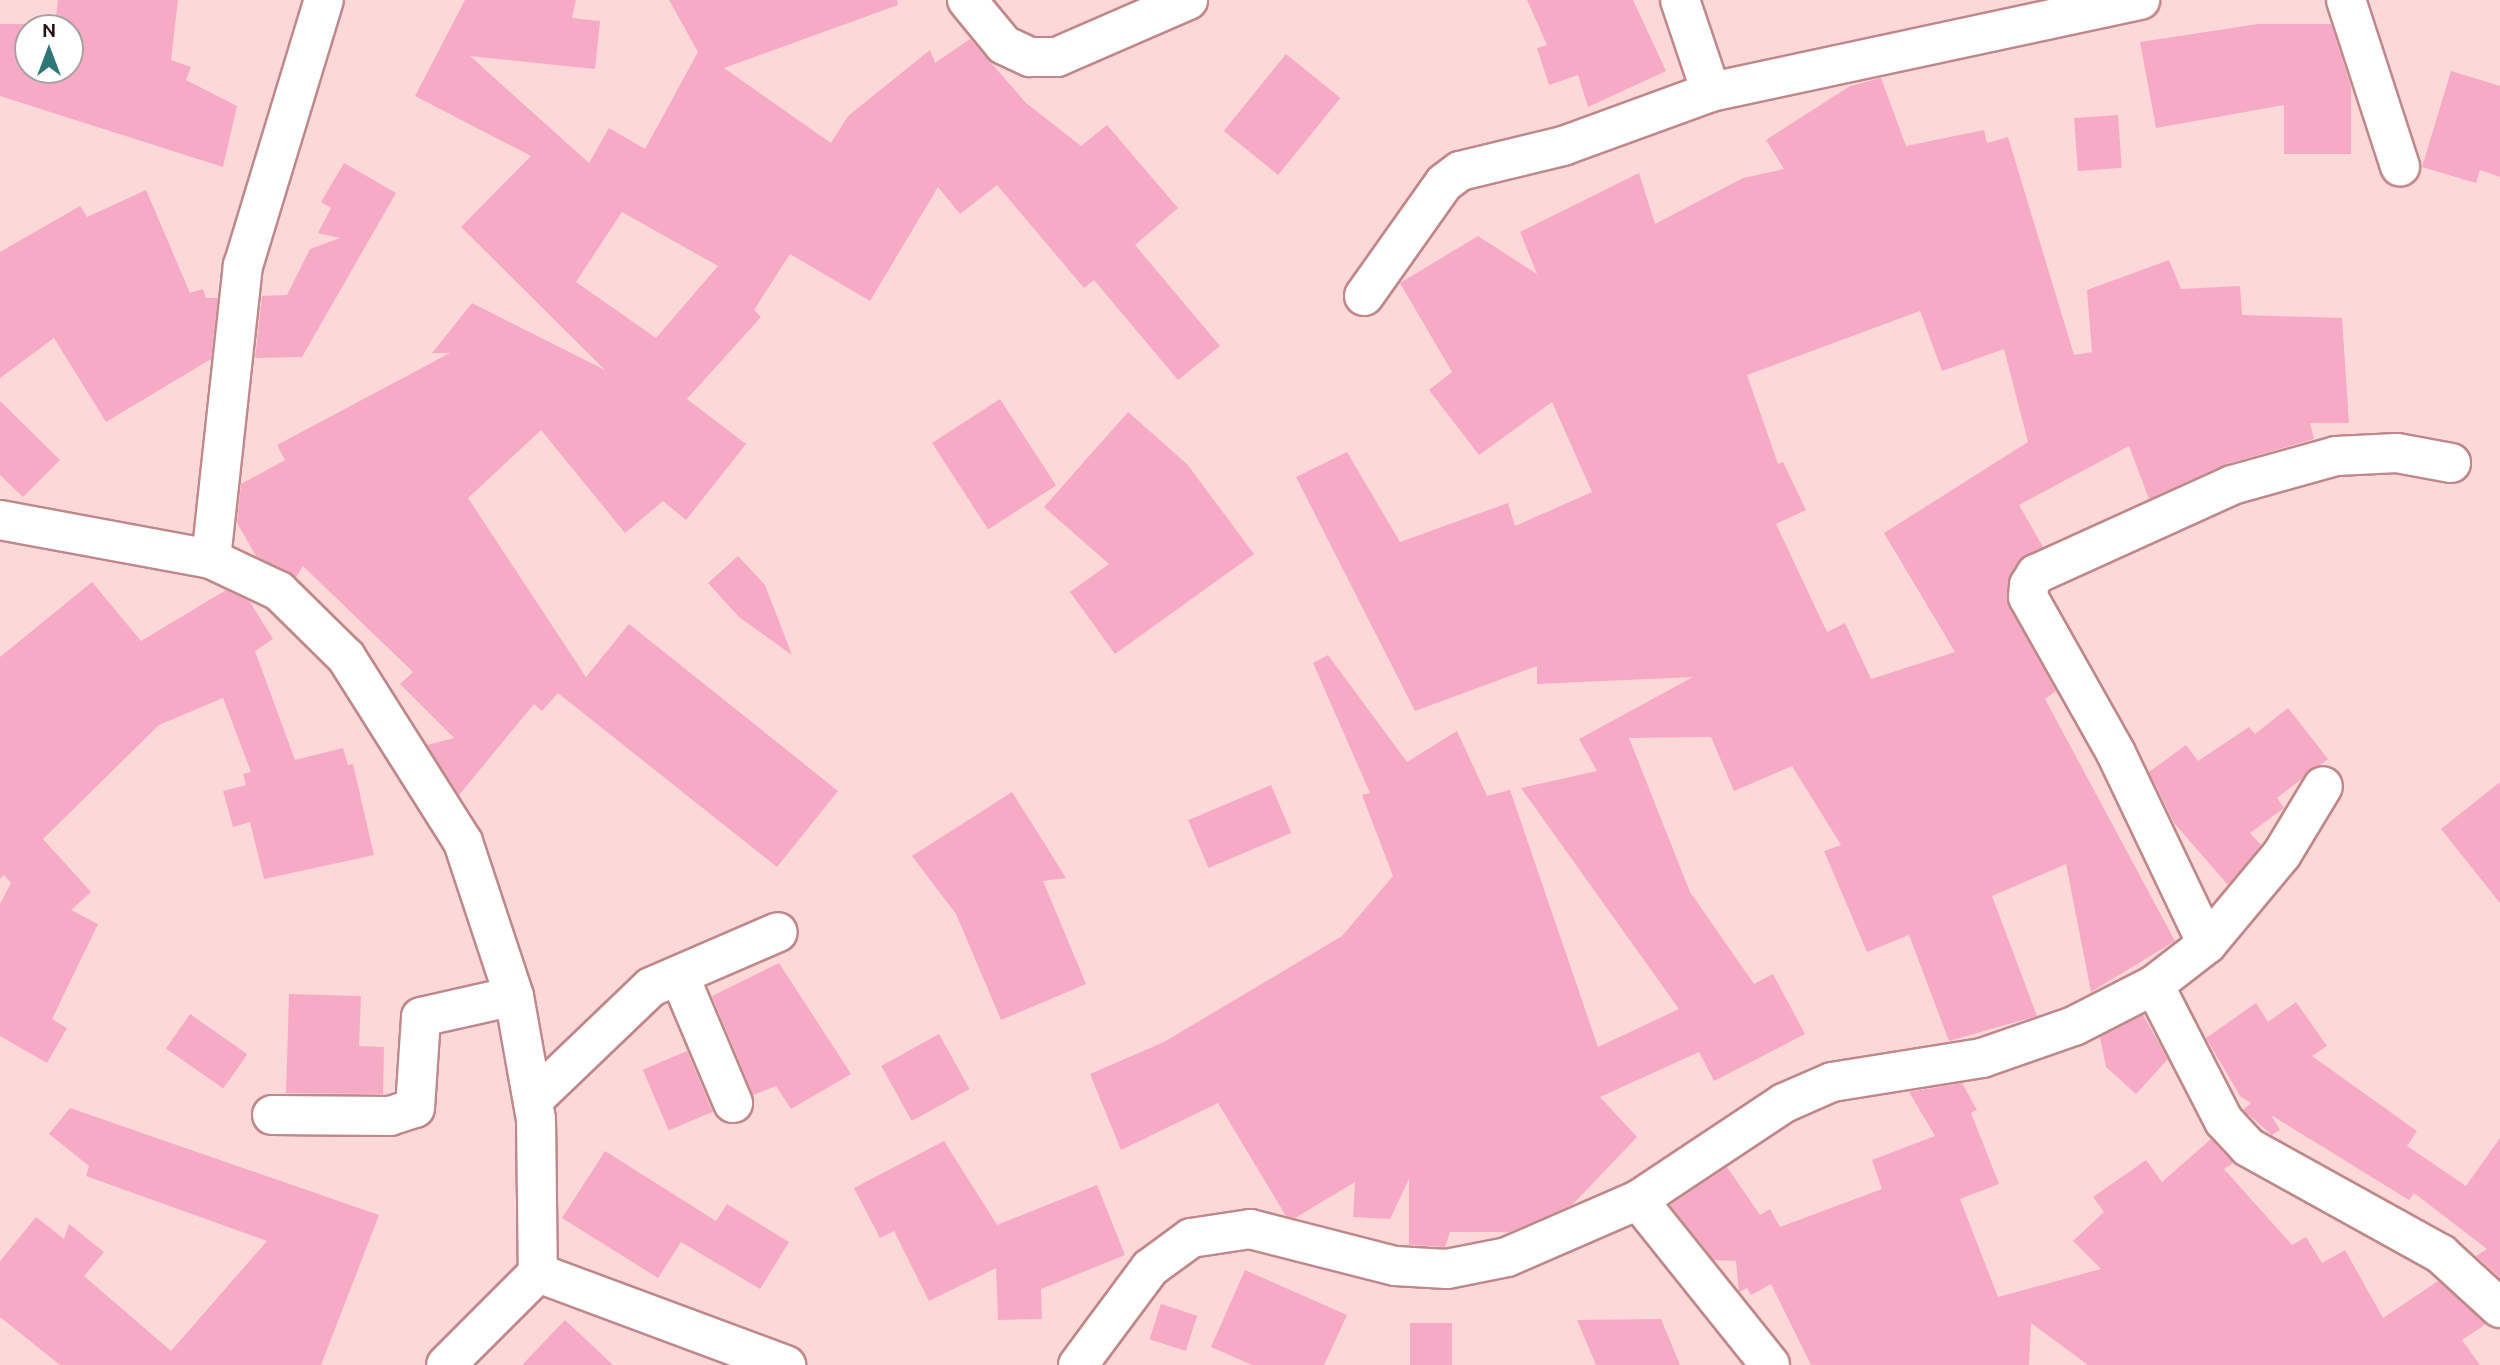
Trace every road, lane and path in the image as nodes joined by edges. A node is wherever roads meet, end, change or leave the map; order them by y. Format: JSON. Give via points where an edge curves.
{"nodes":[{"id":1,"x":324,"y":0,"type":"edge"},
{"id":2,"x":967,"y":0,"type":"edge"},
{"id":3,"x":1188,"y":0,"type":"edge"},
{"id":4,"x":1680,"y":0,"type":"edge"},
{"id":5,"x":2140,"y":0,"type":"edge"},
{"id":6,"x":2346,"y":0,"type":"edge"},
{"id":7,"x":1711,"y":92,"type":"junction"},
{"id":8,"x":2400,"y":166,"type":"dead end"},
{"id":9,"x":1364,"y":296,"type":"dead end"},
{"id":10,"x":2451,"y":463,"type":"dead end"},
{"id":11,"x":0,"y":520,"type":"edge"},
{"id":12,"x":211,"y":559,"type":"junction"},
{"id":13,"x":2323,"y":786,"type":"dead end"},
{"id":14,"x":778,"y":932,"type":"dead end"},
{"id":15,"x":2207,"y":944,"type":"junction"},
{"id":16,"x":679,"y":975,"type":"junction"},
{"id":17,"x":2154,"y":985,"type":"junction"},
{"id":18,"x":514,"y":996,"type":"junction"},
{"id":19,"x":533,"y":1100,"type":"junction"},
{"id":20,"x":733,"y":1103,"type":"dead end"},
{"id":21,"x":272,"y":1115,"type":"dead end"},
{"id":22,"x":1637,"y":1200,"type":"junction"},
{"id":23,"x":538,"y":1273,"type":"junction"},
{"id":24,"x":2500,"y":1308,"type":"edge"},
{"id":25,"x":446,"y":1365,"type":"edge"},
{"id":26,"x":786,"y":1365,"type":"edge"},
{"id":27,"x":1078,"y":1365,"type":"edge"},
{"id":28,"x":1770,"y":1365,"type":"edge"}],
"edges":[{"from":1,"to":12,"type":"street","via":[[243,266]]},
{"from":2,"to":3,"type":"street","via":[[1004,45],[1030,57],[1057,57]]},
{"from":4,"to":7,"type":"street"},
{"from":5,"to":7,"type":"street"},
{"from":6,"to":8,"type":"street"},
{"from":7,"to":9,"type":"street","via":[[1563,146],[1460,171],[1444,183]]},
{"from":10,"to":15,"type":"street","via":[[2397,453],[2336,456],[2232,485],[2036,574],[2029,585],[2028,597],[2116,753]]},
{"from":11,"to":12,"type":"street"},
{"from":12,"to":18,"type":"street","via":[[279,591],[346,657],[463,842]]},
{"from":13,"to":15,"type":"street","via":[[2282,854]]},
{"from":14,"to":16,"type":"street"},
{"from":15,"to":17,"type":"street"},
{"from":16,"to":19,"type":"street","via":[[651,987]]},
{"from":16,"to":20,"type":"street"},
{"from":17,"to":22,"type":"street","via":[[2074,1026],[1982,1058],[1832,1082],[1784,1103]]},
{"from":17,"to":24,"type":"street","via":[[2224,1121],[2249,1147],[2441,1254]]},
{"from":18,"to":19,"type":"street"},
{"from":18,"to":21,"type":"street","via":[[421,1017],[415,1108],[390,1116]]},
{"from":19,"to":23,"type":"street"},
{"from":22,"to":27,"type":"street","via":[[1507,1257],[1447,1269],[1395,1266],[1250,1229],[1191,1238],[1150,1268]]},
{"from":22,"to":28,"type":"street"},
{"from":23,"to":25,"type":"street"},
{"from":23,"to":26,"type":"street"}]}
